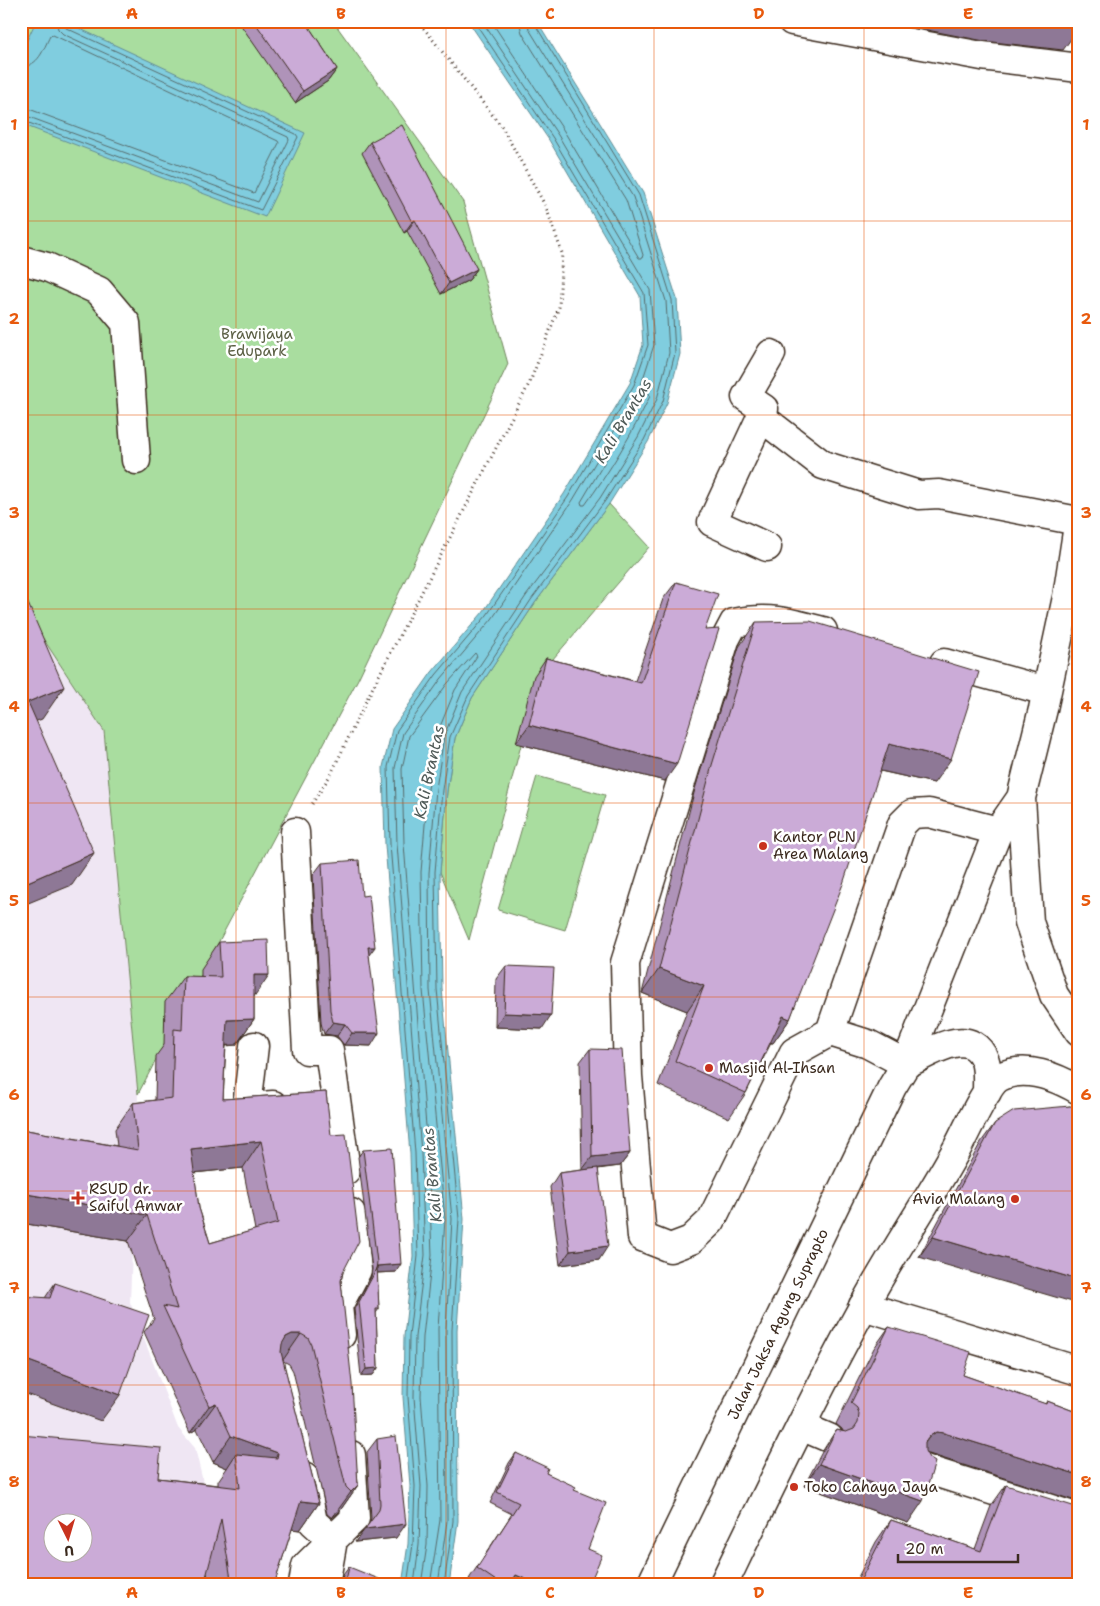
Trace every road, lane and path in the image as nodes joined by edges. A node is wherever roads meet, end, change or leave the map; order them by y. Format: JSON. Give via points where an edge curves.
{"nodes":[{"id":1,"x":418,"y":21,"type":"edge"},
{"id":2,"x":792,"y":21,"type":"edge"},
{"id":3,"x":1079,"y":68,"type":"edge"},
{"id":4,"x":21,"y":260,"type":"edge"},
{"id":5,"x":771,"y":354,"type":"dead end"},
{"id":6,"x":760,"y":417,"type":"junction"},
{"id":7,"x":136,"y":460,"type":"dead end"},
{"id":8,"x":1079,"y":520,"type":"edge"},
{"id":9,"x":767,"y":547,"type":"dead end"},
{"id":10,"x":1073,"y":598,"type":"edge"},
{"id":11,"x":844,"y":637,"type":"edge"},
{"id":12,"x":920,"y":657,"type":"edge"},
{"id":13,"x":1046,"y":691,"type":"junction"},
{"id":14,"x":1021,"y":798,"type":"junction"},
{"id":15,"x":998,"y":831,"type":"junction"},
{"id":16,"x":295,"y":832,"type":"joint"},
{"id":17,"x":830,"y":1032,"type":"junction"},
{"id":18,"x":1079,"y":1032,"type":"edge"},
{"id":19,"x":254,"y":1046,"type":"edge"},
{"id":20,"x":906,"y":1064,"type":"junction"},
{"id":21,"x":1079,"y":1090,"type":"edge"},
{"id":22,"x":987,"y":1092,"type":"junction"},
{"id":23,"x":315,"y":1102,"type":"junction"},
{"id":24,"x":864,"y":1306,"type":"junction"},
{"id":25,"x":344,"y":1362,"type":"edge"},
{"id":26,"x":1079,"y":1371,"type":"edge"},
{"id":27,"x":801,"y":1426,"type":"junction"},
{"id":28,"x":350,"y":1429,"type":"edge"},
{"id":29,"x":829,"y":1438,"type":"dead end"},
{"id":30,"x":299,"y":1456,"type":"edge"},
{"id":31,"x":925,"y":1469,"type":"edge"},
{"id":32,"x":1079,"y":1518,"type":"edge"},
{"id":33,"x":332,"y":1540,"type":"junction"},
{"id":34,"x":303,"y":1585,"type":"edge"},
{"id":35,"x":325,"y":1585,"type":"edge"},
{"id":36,"x":652,"y":1585,"type":"edge"},
{"id":37,"x":723,"y":1585,"type":"edge"}],
"edges":[{"from":1,"to":16,"type":"path","via":[[502,127],[546,207],[562,253],[559,307],[530,382],[331,774]]},
{"from":2,"to":3,"type":"main road","via":[[982,56]]},
{"from":4,"to":7,"type":"main road","via":[[47,267],[99,291],[126,323]]},
{"from":5,"to":6,"type":"main road","via":[[746,397],[764,409]]},
{"from":6,"to":8,"type":"main road","via":[[823,465],[920,495],[938,494]]},
{"from":6,"to":9,"type":"main road","via":[[712,522]]},
{"from":8,"to":10,"type":"main road"},
{"from":10,"to":13,"type":"main road"},
{"from":11,"to":17,"type":"main road","via":[[759,618],[734,623],[724,640],[625,963],[628,1076],[642,1237],[670,1248],[691,1240],[711,1221],[794,1052]]},
{"from":12,"to":13,"type":"main road"},
{"from":13,"to":14,"type":"main road"},
{"from":14,"to":15,"type":"main road","name":"Jalan Jaksa Agung Suprapto"},
{"from":14,"to":18,"type":"main road","via":[[1029,922],[1054,995]]},
{"from":15,"to":17,"type":"main road","via":[[929,813],[912,814],[902,824]]},
{"from":15,"to":20,"type":"main road","name":"Jalan Jaksa Agung Suprapto"},
{"from":16,"to":23,"type":"main road","via":[[307,1050],[329,1050]]},
{"from":17,"to":20,"type":"main road","via":[[868,1044]]},
{"from":19,"to":23,"type":"main road","via":[[247,1107]]},
{"from":20,"to":22,"type":"main road","via":[[958,1041],[970,1042],[986,1063]]},
{"from":20,"to":36,"type":"main road","name":"Jalan Jaksa Agung Suprapto"},
{"from":21,"to":22,"type":"main road","via":[[1036,1072],[1014,1072],[998,1078]]},
{"from":22,"to":24,"type":"main road"},
{"from":23,"to":25,"type":"main road","via":[[347,1182],[357,1270],[338,1306]]},
{"from":24,"to":26,"type":"main road"},
{"from":24,"to":27,"type":"main road"},
{"from":27,"to":29,"type":"main road"},
{"from":27,"to":37,"type":"main road"},
{"from":28,"to":33,"type":"main road","via":[[355,1518]]},
{"from":30,"to":33,"type":"main road","via":[[313,1522]]},
{"from":31,"to":32,"type":"main road"},
{"from":33,"to":34,"type":"main road","via":[[306,1566]]},
{"from":33,"to":35,"type":"main road"}]}
